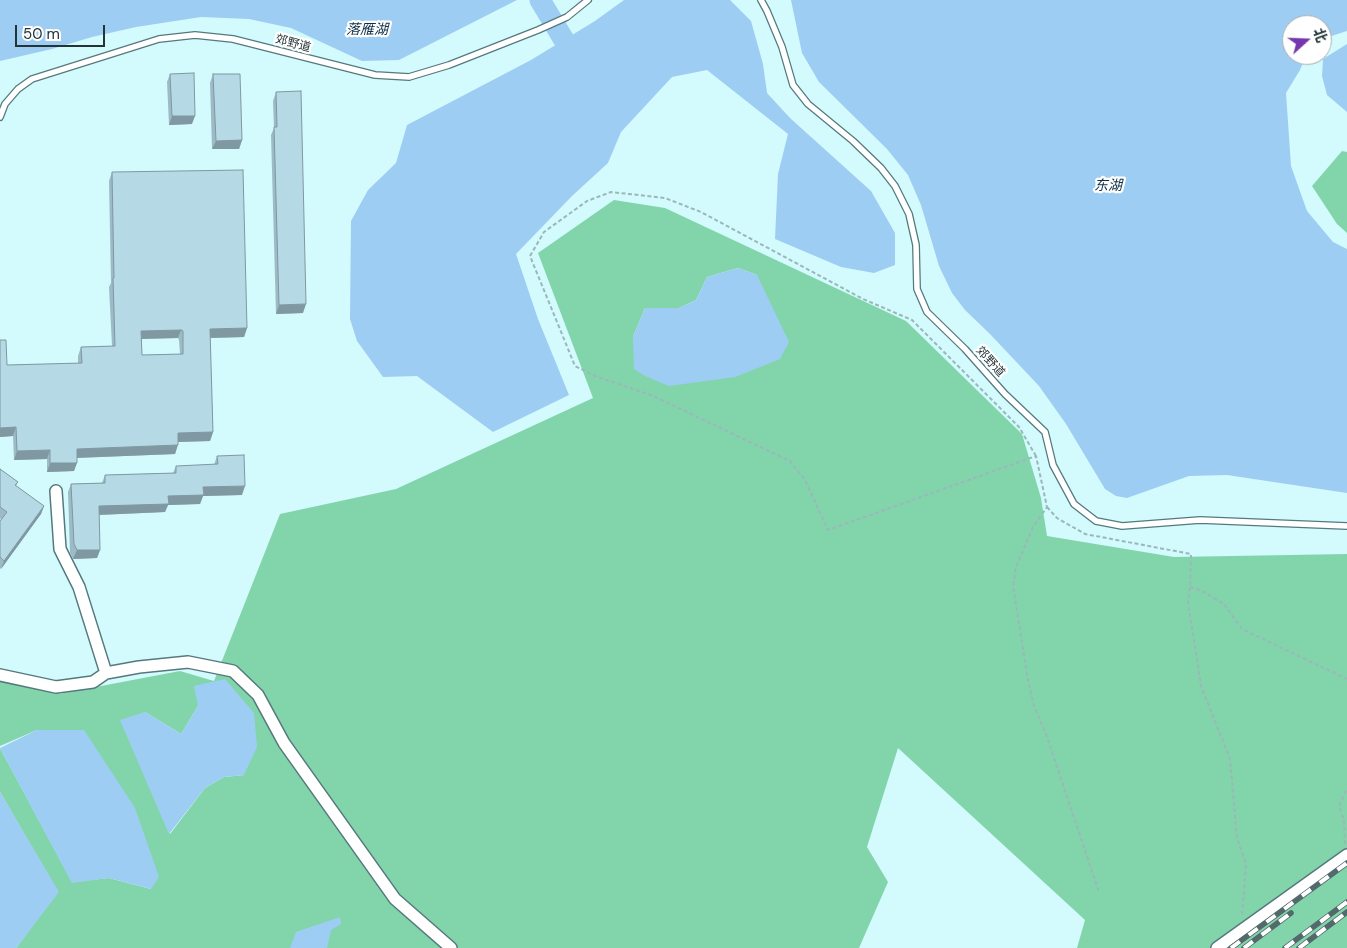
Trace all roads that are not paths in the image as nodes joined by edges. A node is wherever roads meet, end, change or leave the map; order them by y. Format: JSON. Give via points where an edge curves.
{"nodes":[{"id":1,"x":588,"y":0,"type":"edge"},
{"id":2,"x":761,"y":0,"type":"edge"},
{"id":3,"x":0,"y":117,"type":"edge"},
{"id":4,"x":56,"y":491,"type":"dead end"},
{"id":5,"x":1347,"y":526,"type":"edge"},
{"id":6,"x":106,"y":673,"type":"junction"},
{"id":7,"x":0,"y":675,"type":"edge"},
{"id":8,"x":1346,"y":856,"type":"edge"},
{"id":9,"x":451,"y":948,"type":"edge"},
{"id":10,"x":1217,"y":948,"type":"edge"}],
"edges":[{"from":1,"to":3,"type":"lane","name":"郊野道","via":[[567,16],[538,30],[409,77],[375,75],[233,39],[195,35],[159,39],[32,78],[5,104]]},
{"from":2,"to":5,"type":"lane","name":"郊野道","via":[[782,48],[793,86],[808,104],[881,168],[895,186],[909,214],[916,245],[917,289],[927,312],[1044,432],[1053,465],[1074,504],[1096,521],[1122,526],[1200,520]]},
{"from":4,"to":6,"type":"street","via":[[60,549],[79,587]]},
{"from":6,"to":7,"type":"street","via":[[92,682],[56,686]]},
{"from":6,"to":9,"type":"street","via":[[188,662],[233,671],[258,695],[284,743],[395,899]]},
{"from":8,"to":10,"type":"street"}]}
